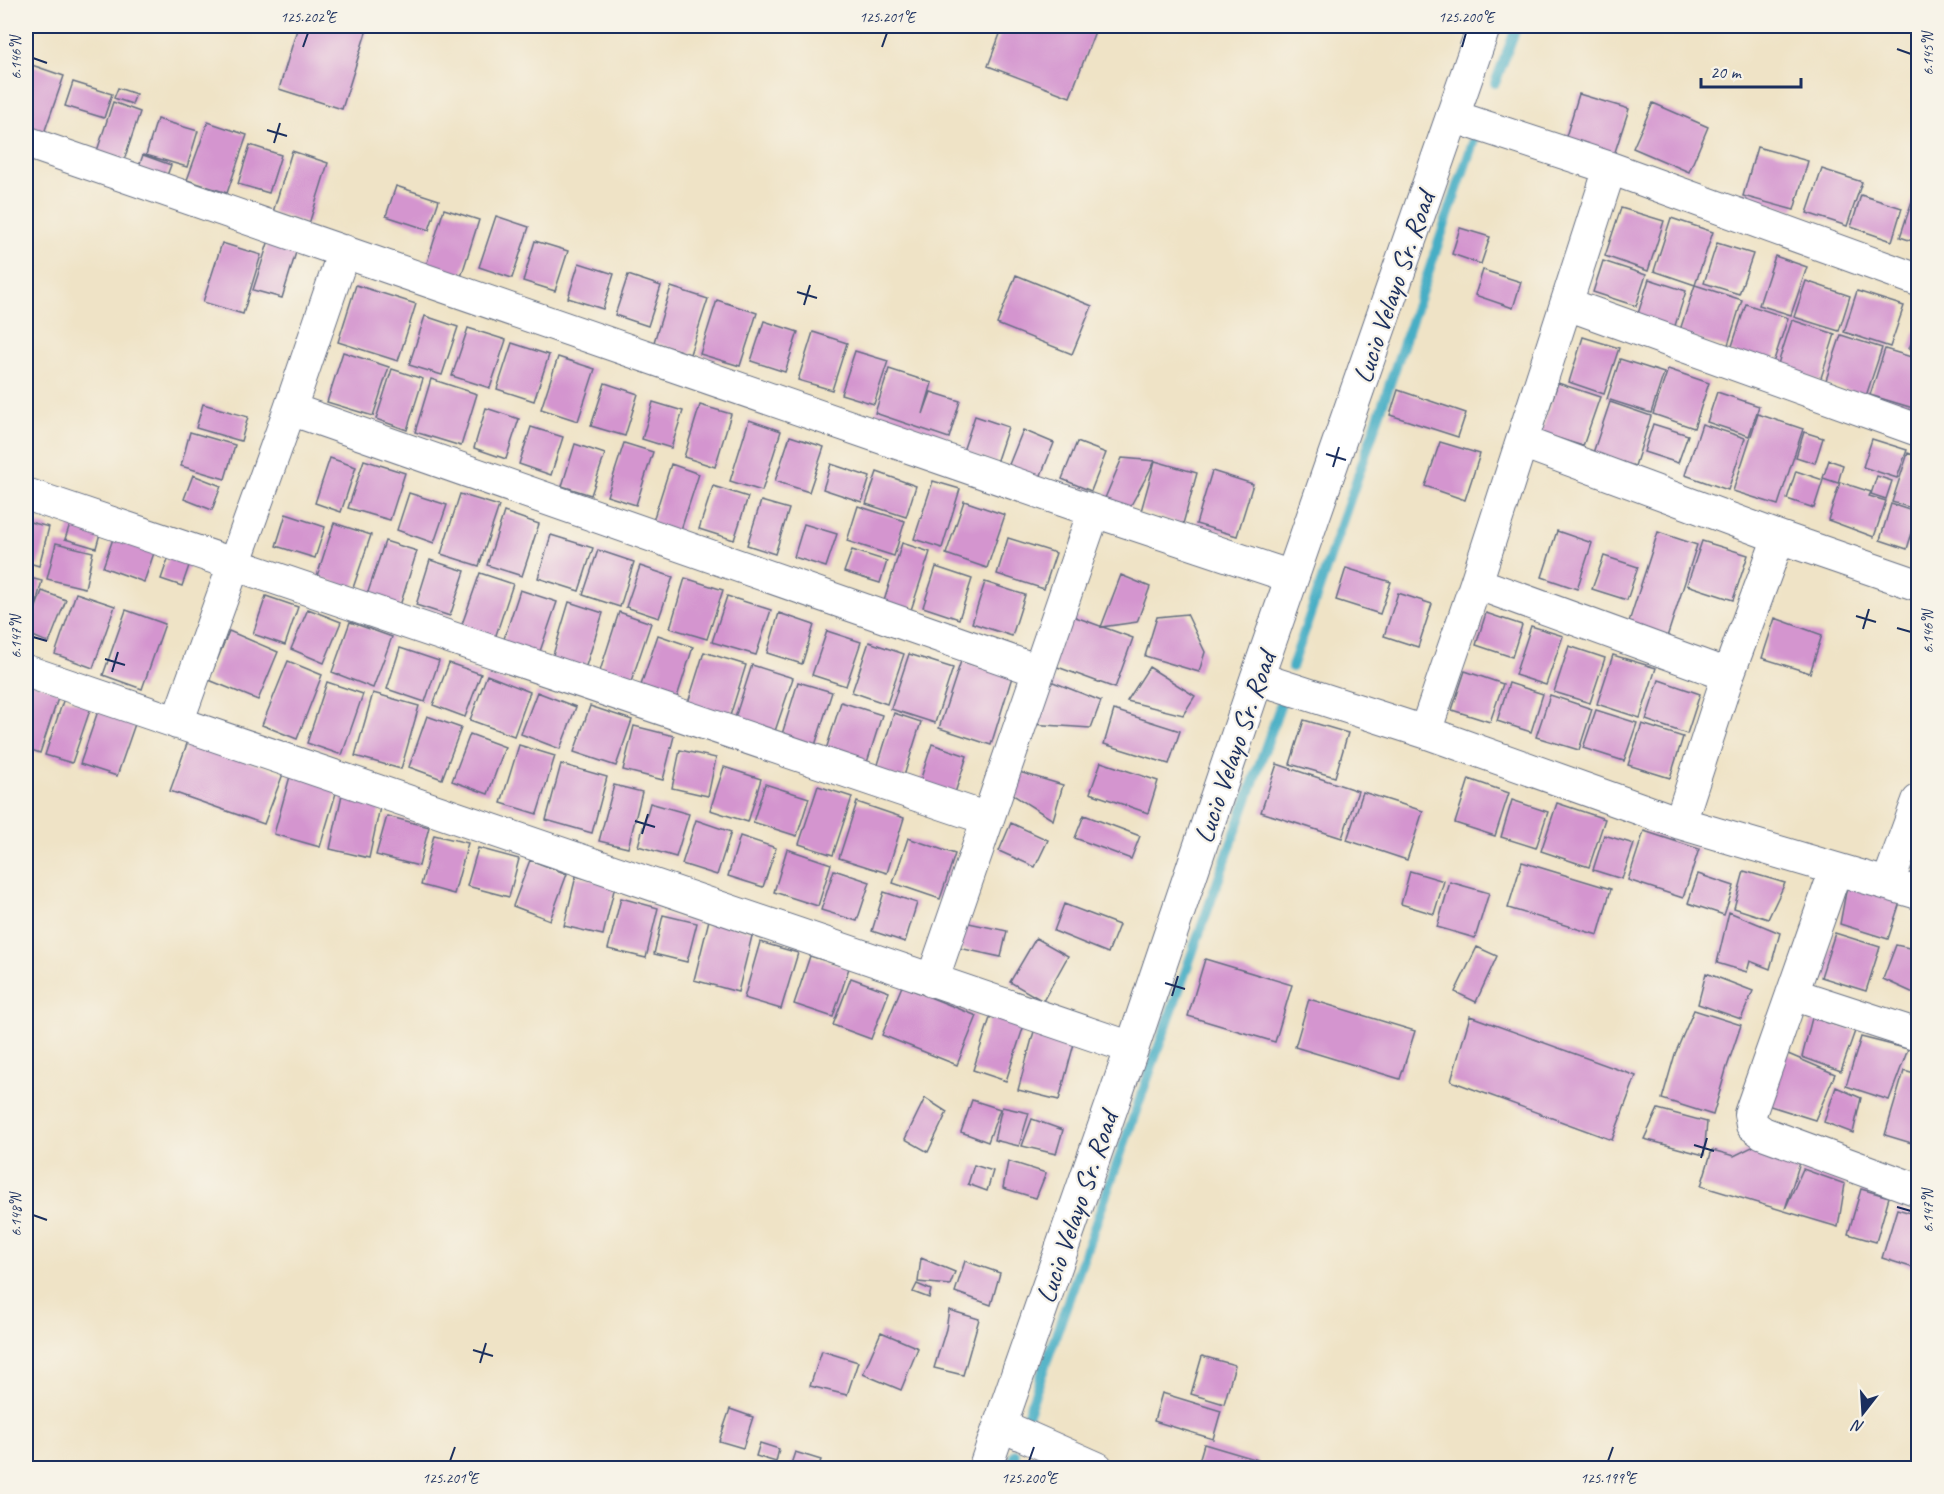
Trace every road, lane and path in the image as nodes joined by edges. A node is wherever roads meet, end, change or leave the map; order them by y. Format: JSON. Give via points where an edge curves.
{"nodes":[{"id":1,"x":1484,"y":26,"type":"edge"},
{"id":2,"x":1468,"y":121,"type":"junction"},
{"id":3,"x":26,"y":142,"type":"edge"},
{"id":4,"x":1610,"y":168,"type":"junction"},
{"id":5,"x":344,"y":251,"type":"junction"},
{"id":6,"x":1918,"y":280,"type":"edge"},
{"id":7,"x":1567,"y":304,"type":"junction"},
{"id":8,"x":290,"y":409,"type":"junction"},
{"id":9,"x":1918,"y":430,"type":"edge"},
{"id":10,"x":1521,"y":442,"type":"junction"},
{"id":11,"x":26,"y":494,"type":"edge"},
{"id":12,"x":1094,"y":511,"type":"junction"},
{"id":13,"x":1779,"y":537,"type":"junction"},
{"id":14,"x":234,"y":564,"type":"junction"},
{"id":15,"x":1292,"y":577,"type":"junction"},
{"id":16,"x":1476,"y":583,"type":"junction"},
{"id":17,"x":1918,"y":585,"type":"edge"},
{"id":18,"x":26,"y":671,"type":"edge"},
{"id":19,"x":1039,"y":671,"type":"junction"},
{"id":20,"x":1728,"y":675,"type":"junction"},
{"id":21,"x":1257,"y":678,"type":"junction"},
{"id":22,"x":177,"y":723,"type":"junction"},
{"id":23,"x":1425,"y":732,"type":"junction"},
{"id":24,"x":1918,"y":801,"type":"edge"},
{"id":25,"x":988,"y":819,"type":"junction"},
{"id":26,"x":1680,"y":823,"type":"junction"},
{"id":27,"x":1836,"y":869,"type":"junction"},
{"id":28,"x":1888,"y":883,"type":"junction"},
{"id":29,"x":1918,"y":893,"type":"edge"},
{"id":30,"x":932,"y":981,"type":"junction"},
{"id":31,"x":1792,"y":994,"type":"junction"},
{"id":32,"x":1918,"y":1035,"type":"edge"},
{"id":33,"x":1132,"y":1048,"type":"junction"},
{"id":34,"x":1918,"y":1190,"type":"edge"},
{"id":35,"x":1000,"y":1425,"type":"junction"},
{"id":36,"x":985,"y":1468,"type":"edge"},
{"id":37,"x":1097,"y":1468,"type":"edge"}],
"edges":[{"from":1,"to":2,"type":"main road","name":"Lucio Velayo Sr. Road"},
{"from":2,"to":4,"type":"street"},
{"from":2,"to":15,"type":"main road","name":"Lucio Velayo Sr. Road"},
{"from":3,"to":5,"type":"street"},
{"from":4,"to":6,"type":"street"},
{"from":4,"to":7,"type":"street"},
{"from":5,"to":8,"type":"street"},
{"from":5,"to":12,"type":"street"},
{"from":7,"to":9,"type":"street"},
{"from":7,"to":10,"type":"street"},
{"from":8,"to":14,"type":"street"},
{"from":8,"to":19,"type":"street"},
{"from":10,"to":13,"type":"street"},
{"from":10,"to":16,"type":"street"},
{"from":11,"to":14,"type":"street"},
{"from":12,"to":15,"type":"street"},
{"from":12,"to":19,"type":"street"},
{"from":13,"to":17,"type":"street"},
{"from":13,"to":20,"type":"street"},
{"from":14,"to":22,"type":"street"},
{"from":14,"to":25,"type":"street"},
{"from":15,"to":21,"type":"main road","name":"Lucio Velayo Sr. Road"},
{"from":16,"to":20,"type":"street"},
{"from":16,"to":23,"type":"street"},
{"from":18,"to":22,"type":"street"},
{"from":19,"to":25,"type":"street"},
{"from":20,"to":26,"type":"street"},
{"from":21,"to":23,"type":"street"},
{"from":21,"to":33,"type":"main road","name":"Lucio Velayo Sr. Road"},
{"from":22,"to":30,"type":"street"},
{"from":23,"to":26,"type":"street"},
{"from":24,"to":28,"type":"street"},
{"from":25,"to":30,"type":"street"},
{"from":26,"to":27,"type":"street"},
{"from":27,"to":28,"type":"street"},
{"from":27,"to":31,"type":"street"},
{"from":28,"to":29,"type":"street"},
{"from":30,"to":33,"type":"street"},
{"from":31,"to":32,"type":"street"},
{"from":31,"to":34,"type":"street","via":[[1750,1114],[1752,1125],[1762,1133]]},
{"from":33,"to":35,"type":"main road","name":"Lucio Velayo Sr. Road"},
{"from":35,"to":36,"type":"main road","name":"Lucio Velayo Sr. Road"},
{"from":35,"to":37,"type":"street"}]}
